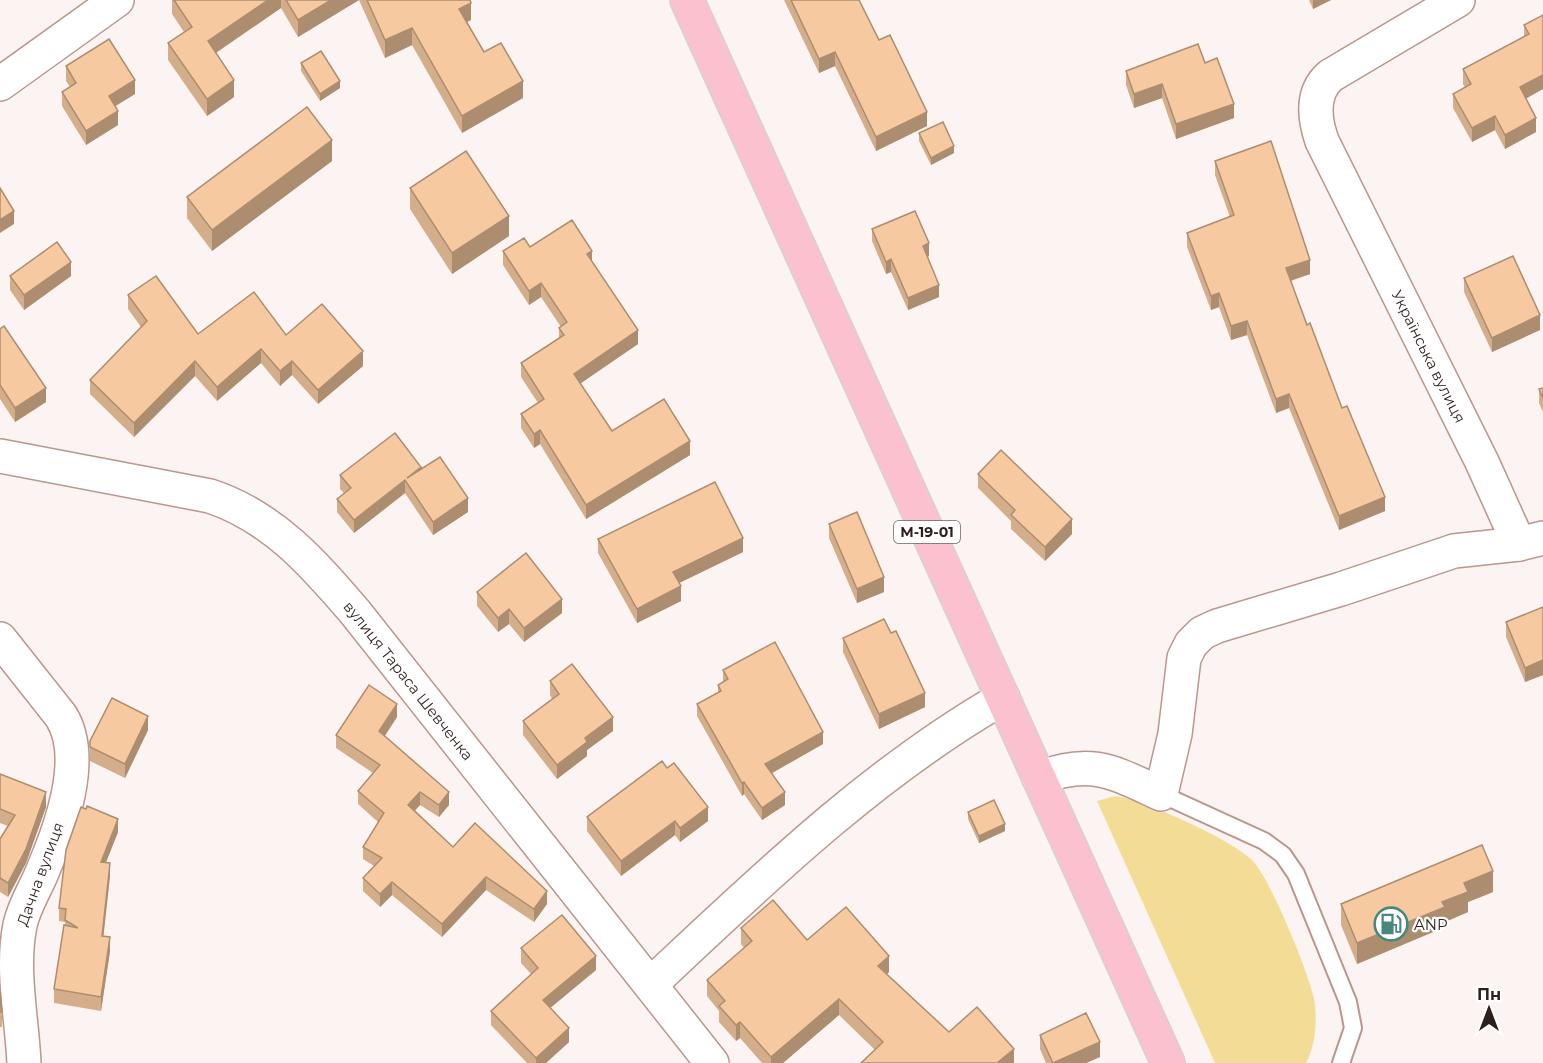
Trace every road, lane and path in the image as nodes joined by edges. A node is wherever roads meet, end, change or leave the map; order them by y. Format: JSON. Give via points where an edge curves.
{"nodes":[{"id":1,"x":117,"y":0,"type":"edge"},
{"id":2,"x":687,"y":0,"type":"edge"},
{"id":3,"x":1458,"y":0,"type":"edge"},
{"id":4,"x":0,"y":84,"type":"edge"},
{"id":5,"x":0,"y":456,"type":"edge"},
{"id":6,"x":1531,"y":541,"type":"edge"},
{"id":7,"x":0,"y":639,"type":"edge"},
{"id":8,"x":1003,"y":698,"type":"junction"},
{"id":9,"x":1039,"y":778,"type":"junction"},
{"id":10,"x":1161,"y":794,"type":"junction"},
{"id":11,"x":652,"y":983,"type":"junction"},
{"id":12,"x":24,"y":1063,"type":"edge"},
{"id":13,"x":712,"y":1063,"type":"edge"},
{"id":14,"x":1168,"y":1063,"type":"edge"},
{"id":15,"x":1341,"y":1063,"type":"edge"}],
"edges":[{"from":1,"to":4,"type":"street"},
{"from":2,"to":8,"type":"main road","number":"М-19-01"},
{"from":3,"to":6,"type":"street","name":"Українська вулиця","via":[[1325,80],[1315,108],[1325,148],[1482,462]]},
{"from":5,"to":11,"type":"street","name":"вулиця Тараса Шевченка","via":[[210,496],[243,509],[280,533],[311,561],[355,612]]},
{"from":6,"to":10,"type":"street","via":[[1454,551],[1202,633],[1184,658],[1176,734]]},
{"from":7,"to":12,"type":"street","name":"Дачна вулиця","via":[[61,716],[73,750],[60,821],[20,925],[17,971]]},
{"from":8,"to":9,"type":"main road","number":"М-19-01"},
{"from":8,"to":11,"type":"street","via":[[946,733],[834,820],[751,890]]},
{"from":9,"to":10,"type":"street","via":[[1060,770],[1091,767]]},
{"from":9,"to":14,"type":"main road","number":"М-19-01"},
{"from":10,"to":15,"type":"lane","via":[[1264,841],[1283,855],[1296,874],[1348,1002],[1353,1028]]},
{"from":11,"to":13,"type":"street","name":"вулиця Тараса Шевченка"}]}
